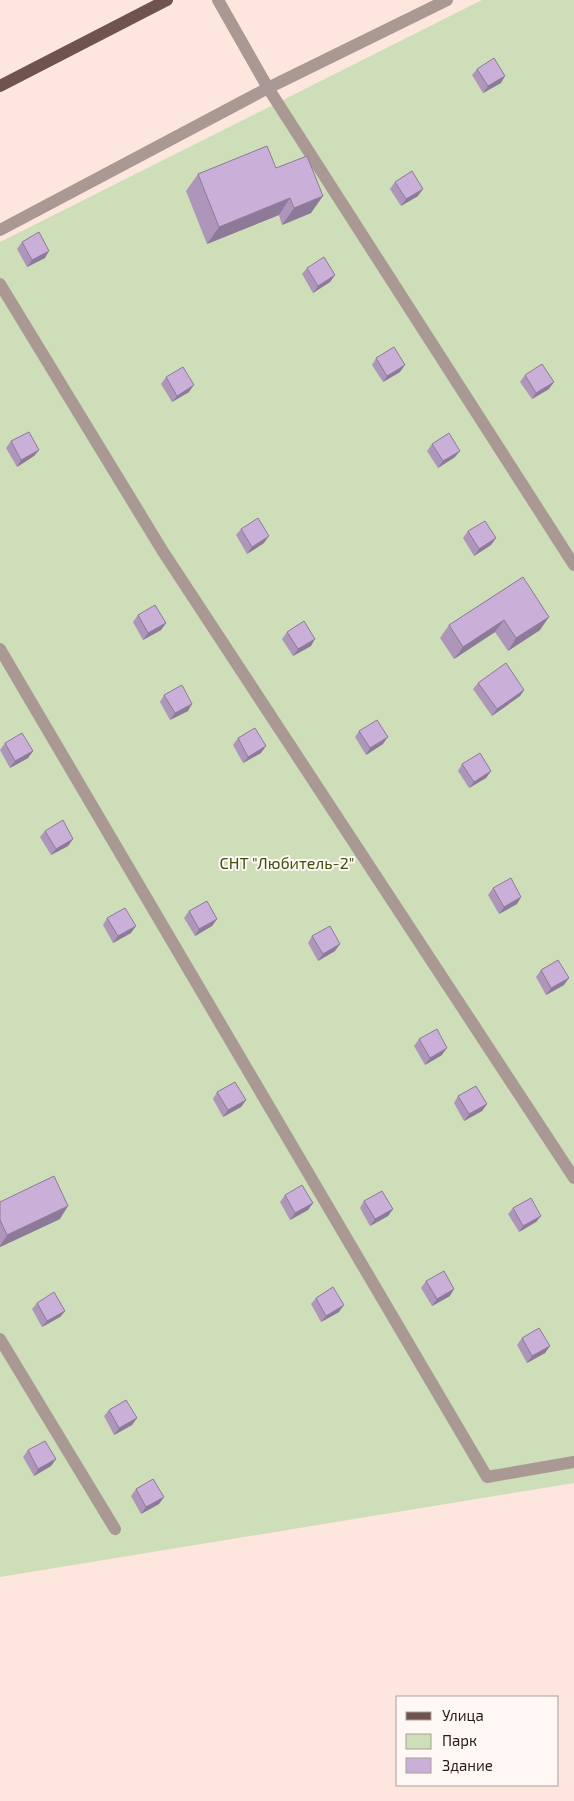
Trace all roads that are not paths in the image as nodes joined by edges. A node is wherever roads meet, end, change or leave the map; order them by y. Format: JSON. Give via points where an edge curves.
{"nodes":[{"id":1,"x":167,"y":0,"type":"edge"},
{"id":2,"x":218,"y":0,"type":"edge"},
{"id":3,"x":447,"y":0,"type":"edge"},
{"id":4,"x":0,"y":86,"type":"edge"},
{"id":5,"x":268,"y":88,"type":"junction"},
{"id":6,"x":0,"y":230,"type":"edge"},
{"id":7,"x":0,"y":284,"type":"edge"},
{"id":8,"x":574,"y":565,"type":"edge"},
{"id":9,"x":0,"y":649,"type":"edge"},
{"id":10,"x":574,"y":1178,"type":"edge"},
{"id":11,"x":0,"y":1339,"type":"edge"},
{"id":12,"x":574,"y":1462,"type":"edge"},
{"id":13,"x":115,"y":1529,"type":"dead end"}],
"edges":[{"from":1,"to":4,"type":"main road"},
{"from":2,"to":5,"type":"lane"},
{"from":3,"to":5,"type":"lane"},
{"from":5,"to":6,"type":"lane"},
{"from":5,"to":8,"type":"lane"},
{"from":7,"to":10,"type":"lane","via":[[162,550]]},
{"from":9,"to":12,"type":"lane","via":[[487,1477]]},
{"from":11,"to":13,"type":"lane"}]}
